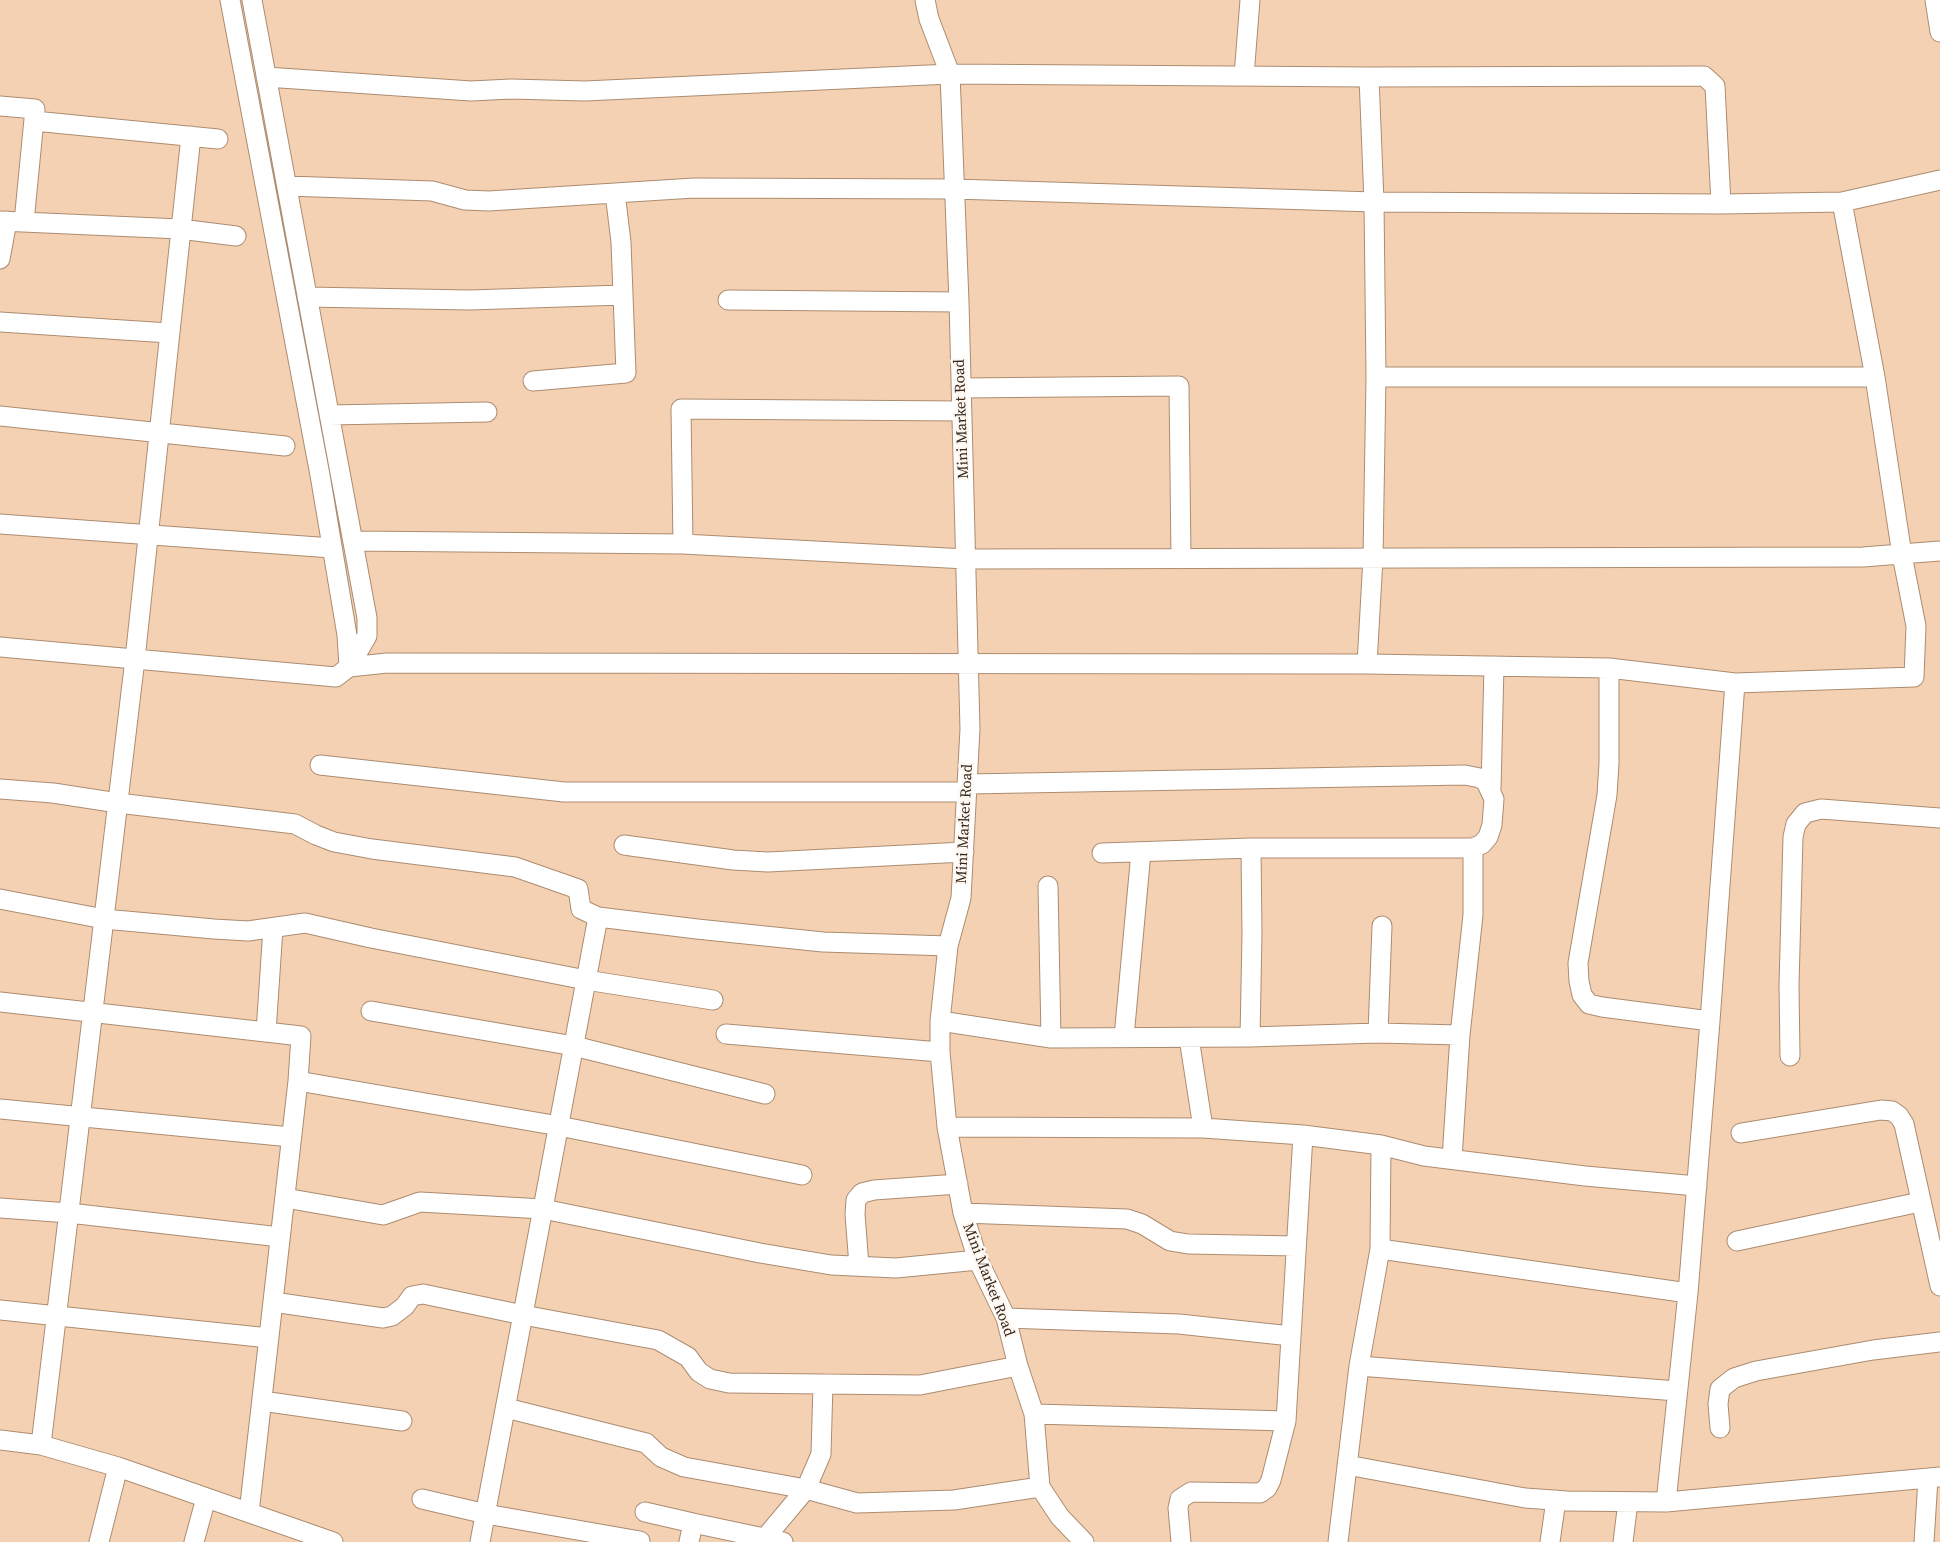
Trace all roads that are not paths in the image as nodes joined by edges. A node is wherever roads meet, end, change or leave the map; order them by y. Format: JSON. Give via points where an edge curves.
{"nodes":[{"id":1,"x":230,"y":0,"type":"edge"},
{"id":2,"x":252,"y":0,"type":"edge"},
{"id":3,"x":925,"y":0,"type":"edge"},
{"id":4,"x":1250,"y":0,"type":"edge"},
{"id":5,"x":1935,"y":0,"type":"edge"},
{"id":6,"x":1940,"y":32,"type":"edge"},
{"id":7,"x":950,"y":74,"type":"junction"},
{"id":8,"x":266,"y":76,"type":"junction"},
{"id":9,"x":1244,"y":76,"type":"junction"},
{"id":10,"x":1369,"y":77,"type":"junction"},
{"id":11,"x":0,"y":106,"type":"edge"},
{"id":12,"x":34,"y":121,"type":"junction"},
{"id":13,"x":191,"y":136,"type":"junction"},
{"id":14,"x":218,"y":139,"type":"dead end"},
{"id":15,"x":1940,"y":180,"type":"edge"},
{"id":16,"x":287,"y":186,"type":"junction"},
{"id":17,"x":954,"y":189,"type":"junction"},
{"id":18,"x":615,"y":193,"type":"junction"},
{"id":19,"x":1374,"y":202,"type":"junction"},
{"id":20,"x":1842,"y":202,"type":"junction"},
{"id":21,"x":1721,"y":204,"type":"junction"},
{"id":22,"x":10,"y":221,"type":"edge"},
{"id":23,"x":180,"y":229,"type":"junction"},
{"id":24,"x":236,"y":236,"type":"dead end"},
{"id":25,"x":0,"y":258,"type":"edge"},
{"id":26,"x":623,"y":295,"type":"junction"},
{"id":27,"x":307,"y":297,"type":"junction"},
{"id":28,"x":728,"y":300,"type":"dead end"},
{"id":29,"x":959,"y":302,"type":"junction"},
{"id":30,"x":0,"y":322,"type":"edge"},
{"id":31,"x":169,"y":333,"type":"junction"},
{"id":32,"x":1376,"y":377,"type":"junction"},
{"id":33,"x":1875,"y":377,"type":"junction"},
{"id":34,"x":534,"y":381,"type":"dead end"},
{"id":35,"x":961,"y":388,"type":"junction"},
{"id":36,"x":962,"y":411,"type":"junction"},
{"id":37,"x":487,"y":412,"type":"dead end"},
{"id":38,"x":329,"y":415,"type":"junction"},
{"id":39,"x":0,"y":416,"type":"edge"},
{"id":40,"x":159,"y":432,"type":"junction"},
{"id":41,"x":285,"y":446,"type":"dead end"},
{"id":42,"x":0,"y":524,"type":"edge"},
{"id":43,"x":148,"y":535,"type":"junction"},
{"id":44,"x":353,"y":541,"type":"junction"},
{"id":45,"x":683,"y":544,"type":"junction"},
{"id":46,"x":332,"y":548,"type":"junction"},
{"id":47,"x":1940,"y":551,"type":"edge"},
{"id":48,"x":1902,"y":555,"type":"junction"},
{"id":49,"x":1373,"y":558,"type":"junction"},
{"id":50,"x":966,"y":559,"type":"junction"},
{"id":51,"x":1181,"y":559,"type":"junction"},
{"id":52,"x":0,"y":647,"type":"edge"},
{"id":53,"x":135,"y":659,"type":"junction"},
{"id":54,"x":968,"y":664,"type":"junction"},
{"id":55,"x":1367,"y":664,"type":"junction"},
{"id":56,"x":1494,"y":666,"type":"junction"},
{"id":57,"x":348,"y":667,"type":"junction"},
{"id":58,"x":1609,"y":668,"type":"junction"},
{"id":59,"x":1734,"y":683,"type":"junction"},
{"id":60,"x":320,"y":765,"type":"dead end"},
{"id":61,"x":967,"y":788,"type":"junction"},
{"id":62,"x":1491,"y":789,"type":"junction"},
{"id":63,"x":0,"y":790,"type":"edge"},
{"id":64,"x":118,"y":803,"type":"junction"},
{"id":65,"x":1940,"y":818,"type":"edge"},
{"id":66,"x":624,"y":844,"type":"dead end"},
{"id":67,"x":1251,"y":848,"type":"junction"},
{"id":68,"x":1473,"y":848,"type":"junction"},
{"id":69,"x":964,"y":852,"type":"junction"},
{"id":70,"x":1141,"y":852,"type":"junction"},
{"id":71,"x":1102,"y":853,"type":"dead end"},
{"id":72,"x":1048,"y":886,"type":"dead end"},
{"id":73,"x":0,"y":899,"type":"edge"},
{"id":74,"x":598,"y":916,"type":"junction"},
{"id":75,"x":104,"y":918,"type":"junction"},
{"id":76,"x":1382,"y":926,"type":"dead end"},
{"id":77,"x":273,"y":928,"type":"junction"},
{"id":78,"x":948,"y":946,"type":"junction"},
{"id":79,"x":586,"y":980,"type":"junction"},
{"id":80,"x":714,"y":1000,"type":"dead end"},
{"id":81,"x":0,"y":1002,"type":"edge"},
{"id":82,"x":371,"y":1011,"type":"dead end"},
{"id":83,"x":93,"y":1012,"type":"junction"},
{"id":84,"x":1710,"y":1020,"type":"junction"},
{"id":85,"x":940,"y":1021,"type":"junction"},
{"id":86,"x":266,"y":1032,"type":"junction"},
{"id":87,"x":1378,"y":1033,"type":"junction"},
{"id":88,"x":726,"y":1034,"type":"dead end"},
{"id":89,"x":1460,"y":1035,"type":"junction"},
{"id":90,"x":1124,"y":1037,"type":"junction"},
{"id":91,"x":1250,"y":1037,"type":"junction"},
{"id":92,"x":1051,"y":1038,"type":"junction"},
{"id":93,"x":1189,"y":1038,"type":"junction"},
{"id":94,"x":574,"y":1046,"type":"junction"},
{"id":95,"x":940,"y":1052,"type":"junction"},
{"id":96,"x":1790,"y":1056,"type":"dead end"},
{"id":97,"x":298,"y":1082,"type":"junction"},
{"id":98,"x":765,"y":1094,"type":"dead end"},
{"id":99,"x":0,"y":1109,"type":"edge"},
{"id":100,"x":80,"y":1116,"type":"junction"},
{"id":101,"x":558,"y":1126,"type":"junction"},
{"id":102,"x":947,"y":1127,"type":"junction"},
{"id":103,"x":1203,"y":1128,"type":"junction"},
{"id":104,"x":1741,"y":1133,"type":"dead end"},
{"id":105,"x":1303,"y":1135,"type":"junction"},
{"id":106,"x":292,"y":1137,"type":"junction"},
{"id":107,"x":1381,"y":1145,"type":"junction"},
{"id":108,"x":1452,"y":1159,"type":"junction"},
{"id":109,"x":802,"y":1175,"type":"dead end"},
{"id":110,"x":958,"y":1184,"type":"junction"},
{"id":111,"x":1697,"y":1186,"type":"junction"},
{"id":112,"x":285,"y":1198,"type":"junction"},
{"id":113,"x":1920,"y":1202,"type":"junction"},
{"id":114,"x":0,"y":1208,"type":"edge"},
{"id":115,"x":543,"y":1209,"type":"junction"},
{"id":116,"x":69,"y":1213,"type":"junction"},
{"id":117,"x":963,"y":1213,"type":"junction"},
{"id":118,"x":280,"y":1237,"type":"junction"},
{"id":119,"x":1736,"y":1241,"type":"dead end"},
{"id":120,"x":1296,"y":1246,"type":"junction"},
{"id":121,"x":1380,"y":1249,"type":"junction"},
{"id":122,"x":978,"y":1260,"type":"junction"},
{"id":123,"x":859,"y":1266,"type":"junction"},
{"id":124,"x":1940,"y":1286,"type":"edge"},
{"id":125,"x":1688,"y":1293,"type":"junction"},
{"id":126,"x":273,"y":1302,"type":"junction"},
{"id":127,"x":0,"y":1310,"type":"edge"},
{"id":128,"x":57,"y":1315,"type":"junction"},
{"id":129,"x":523,"y":1315,"type":"junction"},
{"id":130,"x":1006,"y":1318,"type":"junction"},
{"id":131,"x":1292,"y":1336,"type":"junction"},
{"id":132,"x":269,"y":1338,"type":"junction"},
{"id":133,"x":1940,"y":1342,"type":"edge"},
{"id":134,"x":1018,"y":1366,"type":"junction"},
{"id":135,"x":1359,"y":1366,"type":"junction"},
{"id":136,"x":823,"y":1384,"type":"junction"},
{"id":137,"x":1676,"y":1391,"type":"junction"},
{"id":138,"x":262,"y":1401,"type":"junction"},
{"id":139,"x":506,"y":1408,"type":"junction"},
{"id":140,"x":1034,"y":1414,"type":"junction"},
{"id":141,"x":402,"y":1421,"type":"dead end"},
{"id":142,"x":1286,"y":1421,"type":"junction"},
{"id":143,"x":1720,"y":1428,"type":"dead end"},
{"id":144,"x":0,"y":1440,"type":"edge"},
{"id":145,"x":41,"y":1445,"type":"junction"},
{"id":146,"x":1347,"y":1465,"type":"junction"},
{"id":147,"x":118,"y":1466,"type":"junction"},
{"id":148,"x":1934,"y":1478,"type":"edge"},
{"id":149,"x":1040,"y":1487,"type":"junction"},
{"id":150,"x":806,"y":1489,"type":"junction"},
{"id":151,"x":206,"y":1498,"type":"junction"},
{"id":152,"x":422,"y":1499,"type":"dead end"},
{"id":153,"x":1556,"y":1500,"type":"junction"},
{"id":154,"x":1628,"y":1502,"type":"junction"},
{"id":155,"x":1666,"y":1502,"type":"junction"},
{"id":156,"x":645,"y":1512,"type":"dead end"},
{"id":157,"x":249,"y":1513,"type":"junction"},
{"id":158,"x":486,"y":1514,"type":"junction"},
{"id":159,"x":693,"y":1523,"type":"junction"},
{"id":160,"x":774,"y":1540,"type":"edge"},
{"id":161,"x":640,"y":1541,"type":"edge"},
{"id":162,"x":99,"y":1542,"type":"edge"},
{"id":163,"x":194,"y":1542,"type":"edge"},
{"id":164,"x":330,"y":1542,"type":"edge"},
{"id":165,"x":480,"y":1542,"type":"edge"},
{"id":166,"x":689,"y":1542,"type":"edge"},
{"id":167,"x":1084,"y":1542,"type":"edge"},
{"id":168,"x":1181,"y":1542,"type":"edge"},
{"id":169,"x":1338,"y":1542,"type":"edge"},
{"id":170,"x":1550,"y":1542,"type":"edge"},
{"id":171,"x":1623,"y":1542,"type":"edge"},
{"id":172,"x":1924,"y":1542,"type":"edge"}],
"edges":[{"from":1,"to":46,"type":"street"},
{"from":2,"to":8,"type":"street"},
{"from":3,"to":7,"type":"street","name":"Mini Market Road"},
{"from":4,"to":9,"type":"street"},
{"from":5,"to":6,"type":"street"},
{"from":7,"to":8,"type":"street","via":[[585,91],[511,89],[471,92]]},
{"from":7,"to":9,"type":"street"},
{"from":7,"to":17,"type":"street","name":"Mini Market Road"},
{"from":8,"to":16,"type":"street"},
{"from":9,"to":10,"type":"street"},
{"from":10,"to":19,"type":"street"},
{"from":10,"to":21,"type":"street","via":[[1704,76],[1715,86]]},
{"from":11,"to":12,"type":"street","via":[[35,109]]},
{"from":12,"to":13,"type":"street"},
{"from":12,"to":22,"type":"street"},
{"from":13,"to":14,"type":"street"},
{"from":13,"to":23,"type":"street"},
{"from":15,"to":20,"type":"street"},
{"from":16,"to":18,"type":"street","via":[[432,191],[465,200],[488,201]]},
{"from":16,"to":27,"type":"street"},
{"from":17,"to":18,"type":"street","via":[[694,188]]},
{"from":17,"to":19,"type":"street"},
{"from":17,"to":29,"type":"street","name":"Mini Market Road"},
{"from":18,"to":26,"type":"street"},
{"from":19,"to":21,"type":"street"},
{"from":19,"to":32,"type":"street"},
{"from":20,"to":21,"type":"street"},
{"from":20,"to":33,"type":"street"},
{"from":22,"to":23,"type":"street"},
{"from":22,"to":25,"type":"street"},
{"from":23,"to":24,"type":"street"},
{"from":23,"to":31,"type":"street"},
{"from":26,"to":27,"type":"street","via":[[470,300]]},
{"from":26,"to":34,"type":"street","via":[[626,373]]},
{"from":27,"to":38,"type":"street"},
{"from":28,"to":29,"type":"street"},
{"from":29,"to":35,"type":"street","name":"Mini Market Road"},
{"from":30,"to":31,"type":"street"},
{"from":31,"to":40,"type":"street"},
{"from":32,"to":33,"type":"street"},
{"from":32,"to":49,"type":"street"},
{"from":33,"to":48,"type":"street"},
{"from":35,"to":36,"type":"street","name":"Mini Market Road"},
{"from":35,"to":51,"type":"street","via":[[1179,386]]},
{"from":36,"to":45,"type":"street","via":[[680,409]]},
{"from":36,"to":50,"type":"street","name":"Mini Market Road"},
{"from":37,"to":38,"type":"street"},
{"from":38,"to":44,"type":"street"},
{"from":39,"to":40,"type":"street"},
{"from":40,"to":41,"type":"street"},
{"from":40,"to":43,"type":"street"},
{"from":42,"to":43,"type":"street"},
{"from":43,"to":46,"type":"street"},
{"from":43,"to":53,"type":"street"},
{"from":44,"to":45,"type":"street"},
{"from":44,"to":57,"type":"street","via":[[367,618],[367,636]]},
{"from":45,"to":50,"type":"street"},
{"from":46,"to":57,"type":"street","via":[[347,635]]},
{"from":47,"to":48,"type":"street"},
{"from":48,"to":49,"type":"street"},
{"from":48,"to":59,"type":"street","via":[[1916,626],[1914,676]]},
{"from":49,"to":51,"type":"street"},
{"from":49,"to":55,"type":"street"},
{"from":50,"to":51,"type":"street"},
{"from":50,"to":54,"type":"street","name":"Mini Market Road"},
{"from":52,"to":53,"type":"street"},
{"from":53,"to":57,"type":"street","via":[[336,676]]},
{"from":53,"to":64,"type":"street"},
{"from":54,"to":55,"type":"street"},
{"from":54,"to":57,"type":"street","via":[[387,663]]},
{"from":54,"to":61,"type":"street","name":"Mini Market Road","via":[[970,729]]},
{"from":55,"to":56,"type":"street"},
{"from":56,"to":58,"type":"street"},
{"from":56,"to":62,"type":"street"},
{"from":58,"to":59,"type":"street"},
{"from":58,"to":84,"type":"street","via":[[1607,795],[1578,963],[1582,995],[1590,1004],[1602,1008]]},
{"from":59,"to":84,"type":"street"},
{"from":60,"to":61,"type":"street","via":[[564,792]]},
{"from":61,"to":62,"type":"street","via":[[1465,775],[1480,778]]},
{"from":61,"to":69,"type":"street","name":"Mini Market Road"},
{"from":62,"to":68,"type":"street","via":[[1494,800],[1492,825],[1488,837]]},
{"from":63,"to":64,"type":"street","via":[[53,792]]},
{"from":64,"to":74,"type":"street","via":[[295,824],[334,842],[514,867],[578,889],[581,909]]},
{"from":64,"to":75,"type":"street"},
{"from":65,"to":96,"type":"street","via":[[1821,809],[1805,813],[1796,824],[1793,837]]},
{"from":66,"to":69,"type":"street","via":[[768,862]]},
{"from":67,"to":68,"type":"street"},
{"from":67,"to":70,"type":"street"},
{"from":67,"to":91,"type":"street"},
{"from":68,"to":89,"type":"street","via":[[1472,915]]},
{"from":69,"to":78,"type":"street","name":"Mini Market Road","via":[[961,898]]},
{"from":70,"to":71,"type":"street"},
{"from":70,"to":90,"type":"street"},
{"from":72,"to":92,"type":"street"},
{"from":73,"to":75,"type":"street"},
{"from":74,"to":78,"type":"street","via":[[823,942]]},
{"from":74,"to":79,"type":"street"},
{"from":75,"to":77,"type":"street","via":[[248,931]]},
{"from":75,"to":83,"type":"street"},
{"from":76,"to":87,"type":"street"},
{"from":77,"to":79,"type":"street","via":[[305,923]]},
{"from":77,"to":86,"type":"street"},
{"from":78,"to":85,"type":"street","name":"Mini Market Road"},
{"from":79,"to":80,"type":"street"},
{"from":79,"to":94,"type":"street"},
{"from":81,"to":83,"type":"street"},
{"from":82,"to":94,"type":"street"},
{"from":83,"to":86,"type":"street"},
{"from":83,"to":100,"type":"street"},
{"from":84,"to":111,"type":"street"},
{"from":85,"to":92,"type":"street"},
{"from":85,"to":95,"type":"street","name":"Mini Market Road"},
{"from":86,"to":97,"type":"street","via":[[301,1036]]},
{"from":87,"to":89,"type":"street"},
{"from":87,"to":91,"type":"street"},
{"from":88,"to":95,"type":"street"},
{"from":89,"to":108,"type":"street"},
{"from":90,"to":92,"type":"street"},
{"from":90,"to":93,"type":"street"},
{"from":91,"to":93,"type":"street"},
{"from":93,"to":103,"type":"street"},
{"from":94,"to":98,"type":"street"},
{"from":94,"to":101,"type":"street"},
{"from":95,"to":102,"type":"street","name":"Mini Market Road"},
{"from":97,"to":101,"type":"street"},
{"from":97,"to":106,"type":"street"},
{"from":99,"to":100,"type":"street"},
{"from":100,"to":106,"type":"street"},
{"from":100,"to":116,"type":"street"},
{"from":101,"to":109,"type":"street"},
{"from":101,"to":115,"type":"street"},
{"from":102,"to":103,"type":"street"},
{"from":102,"to":110,"type":"street","name":"Mini Market Road"},
{"from":103,"to":105,"type":"street"},
{"from":104,"to":113,"type":"street","via":[[1881,1110],[1892,1111],[1904,1124]]},
{"from":105,"to":107,"type":"street"},
{"from":105,"to":120,"type":"street"},
{"from":106,"to":112,"type":"street"},
{"from":107,"to":108,"type":"street"},
{"from":107,"to":121,"type":"street"},
{"from":108,"to":111,"type":"street"},
{"from":110,"to":117,"type":"street","name":"Mini Market Road"},
{"from":110,"to":123,"type":"street","via":[[862,1193],[856,1200],[855,1214]]},
{"from":111,"to":125,"type":"street"},
{"from":112,"to":115,"type":"street","via":[[383,1215],[420,1202]]},
{"from":112,"to":118,"type":"street"},
{"from":113,"to":119,"type":"street"},
{"from":113,"to":124,"type":"street"},
{"from":114,"to":116,"type":"street"},
{"from":115,"to":123,"type":"street","via":[[760,1253],[831,1265]]},
{"from":115,"to":129,"type":"street"},
{"from":116,"to":118,"type":"street"},
{"from":116,"to":128,"type":"street"},
{"from":117,"to":120,"type":"street","via":[[1127,1218],[1170,1241],[1188,1244]]},
{"from":117,"to":122,"type":"street","name":"Mini Market Road"},
{"from":118,"to":126,"type":"street"},
{"from":120,"to":131,"type":"street"},
{"from":121,"to":125,"type":"street"},
{"from":121,"to":135,"type":"street"},
{"from":122,"to":123,"type":"street","via":[[896,1268]]},
{"from":122,"to":130,"type":"street","name":"Mini Market Road"},
{"from":125,"to":137,"type":"street"},
{"from":126,"to":129,"type":"street","via":[[383,1318],[392,1316],[412,1296],[423,1294]]},
{"from":126,"to":132,"type":"street"},
{"from":127,"to":128,"type":"street"},
{"from":128,"to":132,"type":"street"},
{"from":128,"to":145,"type":"street"},
{"from":129,"to":136,"type":"street","via":[[658,1340],[688,1357],[699,1372],[710,1379],[729,1383]]},
{"from":129,"to":139,"type":"street"},
{"from":130,"to":131,"type":"street","via":[[1178,1324]]},
{"from":130,"to":134,"type":"street","name":"Mini Market Road"},
{"from":131,"to":142,"type":"street"},
{"from":132,"to":138,"type":"street"},
{"from":133,"to":143,"type":"street","via":[[1873,1350],[1756,1371],[1734,1378],[1720,1389]]},
{"from":134,"to":136,"type":"street","via":[[920,1385]]},
{"from":134,"to":140,"type":"street","name":"Mini Market Road"},
{"from":135,"to":137,"type":"street"},
{"from":135,"to":146,"type":"street"},
{"from":136,"to":150,"type":"street","via":[[821,1454]]},
{"from":137,"to":155,"type":"street"},
{"from":138,"to":141,"type":"street"},
{"from":138,"to":157,"type":"street"},
{"from":139,"to":150,"type":"street","via":[[646,1443],[661,1457],[684,1467]]},
{"from":139,"to":158,"type":"street"},
{"from":140,"to":142,"type":"street"},
{"from":140,"to":149,"type":"street","name":"Mini Market Road"},
{"from":142,"to":168,"type":"street","via":[[1267,1488],[1260,1493],[1191,1492],[1180,1499],[1178,1508]]},
{"from":144,"to":145,"type":"street"},
{"from":145,"to":147,"type":"street"},
{"from":146,"to":153,"type":"street","via":[[1525,1498]]},
{"from":146,"to":169,"type":"street"},
{"from":147,"to":151,"type":"street"},
{"from":147,"to":162,"type":"street"},
{"from":148,"to":155,"type":"street"},
{"from":148,"to":172,"type":"street"},
{"from":149,"to":150,"type":"street","via":[[954,1500],[908,1503],[857,1502]]},
{"from":149,"to":167,"type":"street","name":"Mini Market Road"},
{"from":150,"to":160,"type":"street"},
{"from":151,"to":157,"type":"street"},
{"from":151,"to":163,"type":"street"},
{"from":152,"to":158,"type":"street"},
{"from":153,"to":154,"type":"street"},
{"from":153,"to":170,"type":"street"},
{"from":154,"to":155,"type":"street"},
{"from":154,"to":171,"type":"street"},
{"from":156,"to":159,"type":"street"},
{"from":157,"to":164,"type":"street"},
{"from":158,"to":161,"type":"street"},
{"from":158,"to":165,"type":"street"},
{"from":159,"to":160,"type":"street"},
{"from":159,"to":166,"type":"street"}]}
